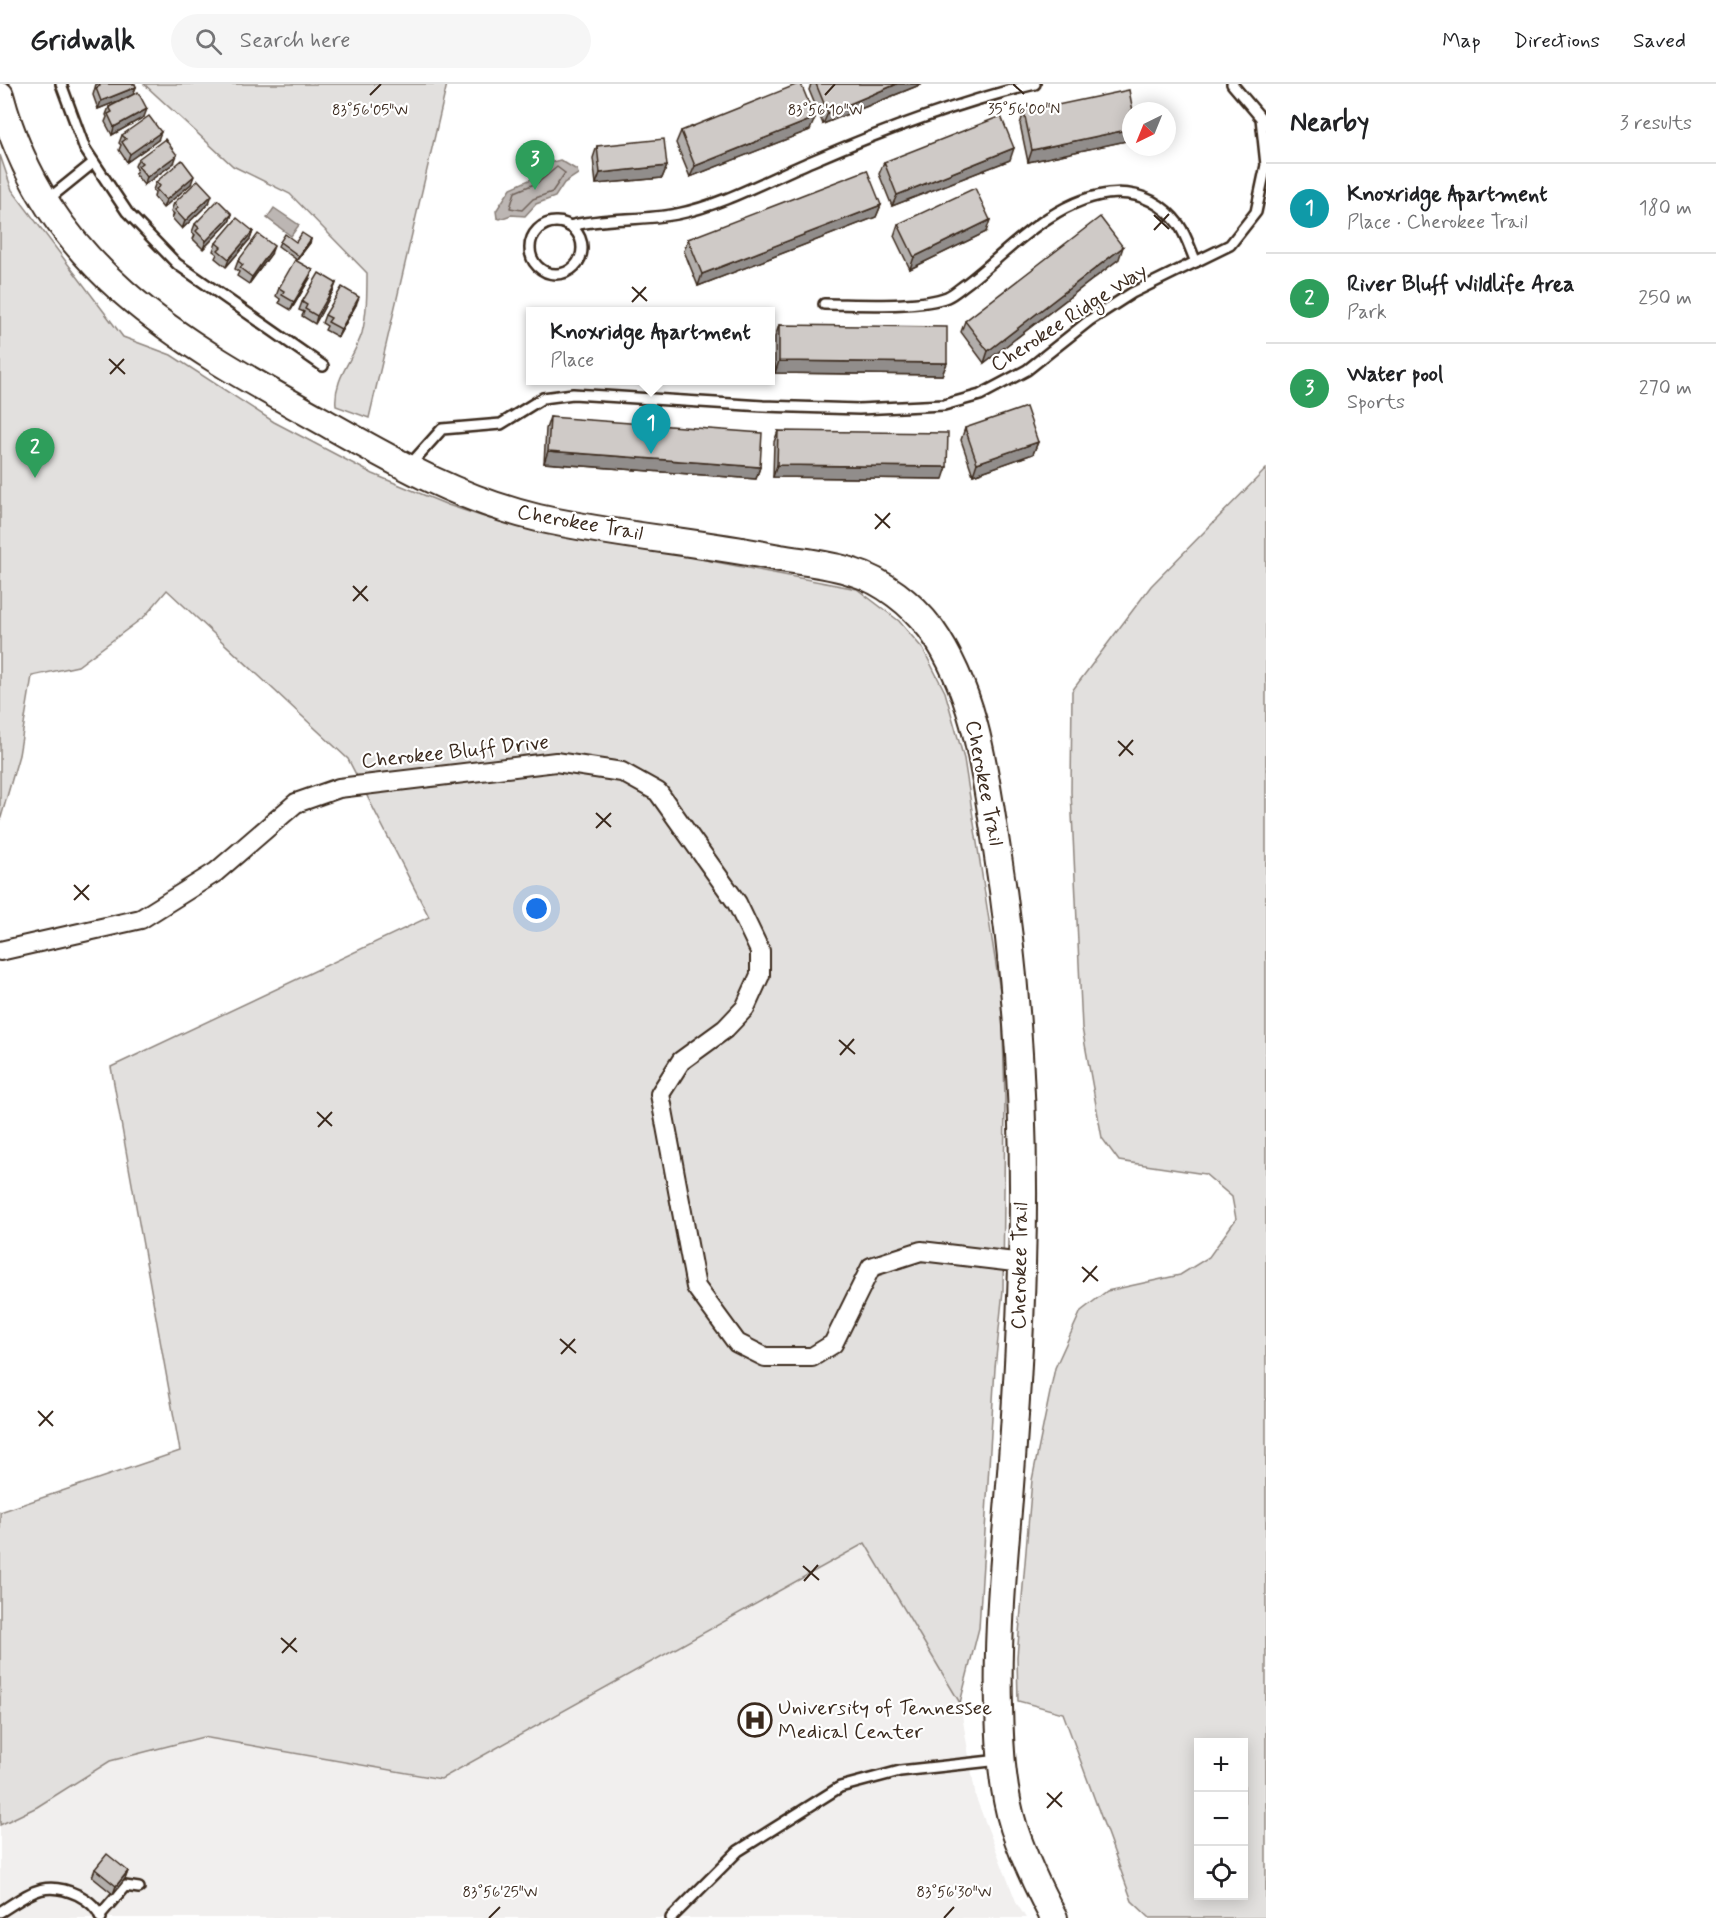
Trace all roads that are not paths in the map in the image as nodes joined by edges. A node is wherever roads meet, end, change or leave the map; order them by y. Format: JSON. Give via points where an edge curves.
{"nodes":[{"id":1,"x":61,"y":84,"type":"edge"},
{"id":2,"x":1035,"y":84,"type":"edge"},
{"id":3,"x":1232,"y":84,"type":"edge"},
{"id":4,"x":0,"y":95,"type":"edge"},
{"id":5,"x":93,"y":162,"type":"junction"},
{"id":6,"x":46,"y":201,"type":"junction"},
{"id":7,"x":569,"y":226,"type":"junction"},
{"id":8,"x":1196,"y":262,"type":"junction"},
{"id":9,"x":824,"y":304,"type":"dead end"},
{"id":10,"x":322,"y":366,"type":"dead end"},
{"id":11,"x":406,"y":468,"type":"junction"},
{"id":12,"x":0,"y":951,"type":"edge"},
{"id":13,"x":1023,"y":1263,"type":"junction"},
{"id":14,"x":1000,"y":1760,"type":"junction"},
{"id":15,"x":139,"y":1888,"type":"dead end"},
{"id":16,"x":0,"y":1912,"type":"edge"},
{"id":17,"x":100,"y":1916,"type":"edge"},
{"id":18,"x":670,"y":1918,"type":"edge"},
{"id":19,"x":1054,"y":1918,"type":"edge"}],
"edges":[{"from":1,"to":5,"type":"lane","via":[[84,149]]},
{"from":2,"to":7,"type":"lane","via":[[932,115],[677,214],[594,220]]},
{"from":3,"to":8,"type":"lane","name":"Cherokee Ridge Way","via":[[1261,118],[1266,165],[1256,212],[1230,245]]},
{"from":4,"to":6,"type":"street","name":"Cherokee Trail","via":[[24,165]]},
{"from":5,"to":6,"type":"lane"},
{"from":5,"to":10,"type":"lane","via":[[127,212],[177,264]]},
{"from":6,"to":11,"type":"street","name":"Cherokee Trail","via":[[72,240],[101,273],[157,320],[221,363]]},
{"from":7,"to":7,"type":"lane","via":[[553,222],[533,236],[532,260],[543,272],[569,271],[580,257],[580,240]]},
{"from":8,"to":9,"type":"lane","via":[[1179,225],[1158,206],[1131,194],[1113,192],[1088,198],[1048,218],[947,297],[904,303]]},
{"from":8,"to":11,"type":"lane","name":"Cherokee Ridge Way","via":[[1124,298],[1026,370],[980,395],[944,405],[849,409],[573,394],[543,398],[501,424],[442,429]]},
{"from":11,"to":13,"type":"street","name":"Cherokee Trail","via":[[494,506],[545,519],[705,543],[852,572],[893,593],[931,630],[962,686],[978,736],[1010,931],[1020,1036]]},
{"from":12,"to":13,"type":"street","name":"Cherokee Bluff Drive","via":[[141,919],[216,872],[296,803],[339,788],[556,762],[622,772],[658,792],[737,903],[760,951],[760,975],[744,1008],[725,1029],[681,1061],[660,1094],[696,1287],[737,1343],[765,1357],[812,1357],[833,1344],[871,1267],[921,1251]]},
{"from":13,"to":14,"type":"street","name":"Cherokee Trail","via":[[997,1643]]},
{"from":14,"to":18,"type":"lane","via":[[900,1771],[840,1787],[738,1851]]},
{"from":14,"to":19,"type":"street","name":"Cherokee Trail","via":[[1014,1826]]},
{"from":15,"to":17,"type":"lane","via":[[125,1886]]},
{"from":16,"to":17,"type":"lane","via":[[46,1887],[59,1887],[92,1904]]}]}
